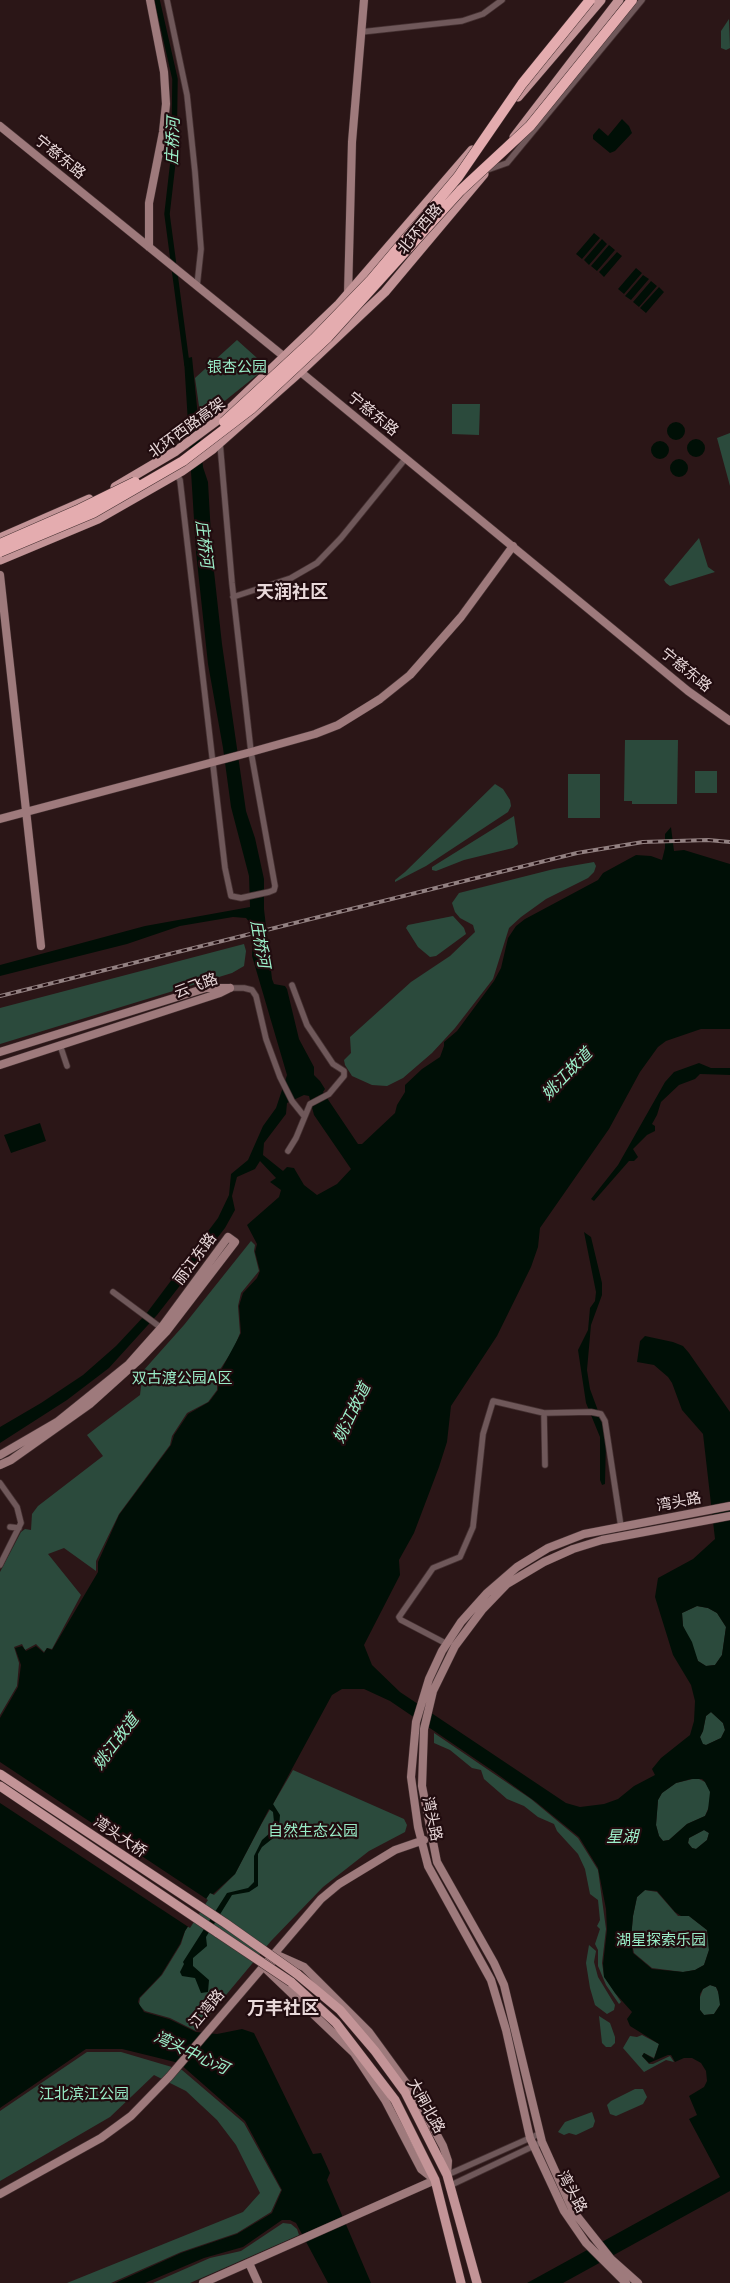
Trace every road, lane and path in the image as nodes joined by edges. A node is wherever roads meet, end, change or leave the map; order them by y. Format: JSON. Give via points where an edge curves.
{"nodes":[{"id":1,"x":150,"y":0,"type":"edge"},
{"id":2,"x":168,"y":0,"type":"edge"},
{"id":3,"x":364,"y":0,"type":"edge"},
{"id":4,"x":502,"y":0,"type":"edge"},
{"id":5,"x":590,"y":0,"type":"edge"},
{"id":6,"x":601,"y":0,"type":"edge"},
{"id":7,"x":619,"y":0,"type":"edge"},
{"id":8,"x":632,"y":0,"type":"edge"},
{"id":9,"x":642,"y":0,"type":"edge"},
{"id":10,"x":360,"y":32,"type":"junction"},
{"id":11,"x":0,"y":126,"type":"edge"},
{"id":12,"x":487,"y":170,"type":"junction"},
{"id":13,"x":150,"y":247,"type":"junction"},
{"id":14,"x":197,"y":286,"type":"junction"},
{"id":15,"x":348,"y":294,"type":"junction"},
{"id":16,"x":284,"y":357,"type":"junction"},
{"id":17,"x":300,"y":372,"type":"junction"},
{"id":18,"x":216,"y":446,"type":"junction"},
{"id":19,"x":406,"y":458,"type":"junction"},
{"id":20,"x":179,"y":473,"type":"junction"},
{"id":21,"x":0,"y":538,"type":"edge"},
{"id":22,"x":0,"y":544,"type":"edge"},
{"id":23,"x":513,"y":546,"type":"junction"},
{"id":24,"x":0,"y":552,"type":"edge"},
{"id":25,"x":0,"y":560,"type":"edge"},
{"id":26,"x":0,"y":575,"type":"edge"},
{"id":27,"x":233,"y":597,"type":"junction"},
{"id":28,"x":730,"y":721,"type":"edge"},
{"id":29,"x":251,"y":752,"type":"junction"},
{"id":30,"x":214,"y":761,"type":"junction"},
{"id":31,"x":26,"y":812,"type":"junction"},
{"id":32,"x":0,"y":819,"type":"edge"},
{"id":33,"x":41,"y":946,"type":"dead end"},
{"id":34,"x":292,"y":985,"type":"dead end"},
{"id":35,"x":230,"y":988,"type":"junction"},
{"id":36,"x":60,"y":1046,"type":"junction"},
{"id":37,"x":0,"y":1052,"type":"edge"},
{"id":38,"x":0,"y":1065,"type":"edge"},
{"id":39,"x":67,"y":1066,"type":"dead end"},
{"id":40,"x":304,"y":1116,"type":"junction"},
{"id":41,"x":288,"y":1151,"type":"dead end"},
{"id":42,"x":114,"y":1292,"type":"dead end"},
{"id":43,"x":162,"y":1329,"type":"junction"},
{"id":44,"x":544,"y":1413,"type":"junction"},
{"id":45,"x":0,"y":1455,"type":"edge"},
{"id":46,"x":0,"y":1466,"type":"edge"},
{"id":47,"x":545,"y":1466,"type":"dead end"},
{"id":48,"x":0,"y":1483,"type":"edge"},
{"id":49,"x":730,"y":1506,"type":"edge"},
{"id":50,"x":730,"y":1516,"type":"edge"},
{"id":51,"x":10,"y":1527,"type":"dead end"},
{"id":52,"x":621,"y":1527,"type":"junction"},
{"id":53,"x":19,"y":1528,"type":"junction"},
{"id":54,"x":0,"y":1565,"type":"edge"},
{"id":55,"x":447,"y":1644,"type":"junction"},
{"id":56,"x":427,"y":1699,"type":"junction"},
{"id":57,"x":0,"y":1774,"type":"edge"},
{"id":58,"x":0,"y":1786,"type":"edge"},
{"id":59,"x":431,"y":1838,"type":"junction"},
{"id":60,"x":421,"y":1841,"type":"junction"},
{"id":61,"x":297,"y":1974,"type":"joint"},
{"id":62,"x":291,"y":1982,"type":"joint"},
{"id":63,"x":536,"y":2140,"type":"junction"},
{"id":64,"x":447,"y":2175,"type":"junction"},
{"id":65,"x":435,"y":2180,"type":"junction"},
{"id":66,"x":449,"y":2186,"type":"junction"},
{"id":67,"x":0,"y":2194,"type":"edge"},
{"id":68,"x":608,"y":2262,"type":"junction"},
{"id":69,"x":249,"y":2263,"type":"junction"},
{"id":70,"x":203,"y":2283,"type":"edge"},
{"id":71,"x":258,"y":2283,"type":"edge"},
{"id":72,"x":461,"y":2283,"type":"edge"},
{"id":73,"x":477,"y":2283,"type":"edge"},
{"id":74,"x":626,"y":2283,"type":"edge"},
{"id":75,"x":638,"y":2283,"type":"edge"}],
"edges":[{"from":1,"to":13,"type":"main road","via":[[164,72],[166,104],[149,203]]},
{"from":2,"to":14,"type":"street","via":[[187,95],[195,172],[201,249]]},
{"from":3,"to":10,"type":"main road"},
{"from":4,"to":10,"type":"street","via":[[483,14],[462,21]]},
{"from":5,"to":22,"type":"highway","name":"北环西路高架","bridge":true,"via":[[522,84],[458,177],[370,280],[314,339],[221,425],[178,457],[132,483],[80,510]]},
{"from":6,"to":15,"type":"main road","name":"北环西路"},
{"from":7,"to":12,"type":"main road","name":"北环西路"},
{"from":8,"to":24,"type":"highway","name":"北环西路高架","bridge":true,"via":[[530,126],[460,191],[328,337],[250,409],[183,461],[93,513]]},
{"from":9,"to":12,"type":"street","via":[[507,162]]},
{"from":10,"to":15,"type":"main road","via":[[352,142]]},
{"from":11,"to":13,"type":"main road","name":"宁慈东路"},
{"from":12,"to":17,"type":"main road","name":"北环西路","via":[[385,292]]},
{"from":13,"to":14,"type":"main road","name":"宁慈东路"},
{"from":14,"to":16,"type":"main road","name":"宁慈东路"},
{"from":15,"to":16,"type":"main road","name":"北环西路"},
{"from":16,"to":17,"type":"main road","name":"宁慈东路"},
{"from":16,"to":21,"type":"main road","name":"北环西路","via":[[218,420],[176,451],[106,492]]},
{"from":17,"to":18,"type":"main road","name":"北环西路"},
{"from":17,"to":19,"type":"main road","name":"宁慈东路"},
{"from":18,"to":20,"type":"main road","name":"北环西路"},
{"from":18,"to":27,"type":"street"},
{"from":19,"to":23,"type":"main road","name":"宁慈东路"},
{"from":19,"to":27,"type":"street","via":[[317,563],[291,578]]},
{"from":20,"to":25,"type":"main road","name":"北环西路","via":[[98,520]]},
{"from":20,"to":30,"type":"street"},
{"from":23,"to":28,"type":"main road","name":"宁慈东路","via":[[688,691]]},
{"from":23,"to":29,"type":"main road","via":[[410,676],[380,700],[338,725]]},
{"from":26,"to":31,"type":"main road"},
{"from":27,"to":29,"type":"street"},
{"from":29,"to":30,"type":"main road"},
{"from":29,"to":30,"type":"street","via":[[275,886],[269,892],[235,899],[229,891]]},
{"from":30,"to":31,"type":"main road"},
{"from":31,"to":32,"type":"main road"},
{"from":31,"to":33,"type":"main road"},
{"from":34,"to":40,"type":"street","via":[[307,1025],[333,1064],[344,1071],[344,1076],[329,1094],[310,1104]]},
{"from":35,"to":36,"type":"main road","name":"云飞路"},
{"from":35,"to":37,"type":"main road","name":"云飞路","via":[[206,988]]},
{"from":35,"to":40,"type":"street","via":[[252,990],[256,996],[266,1039],[281,1078]]},
{"from":36,"to":38,"type":"main road","name":"云飞路"},
{"from":36,"to":39,"type":"street"},
{"from":40,"to":41,"type":"street"},
{"from":42,"to":43,"type":"street"},
{"from":43,"to":43,"type":"main road","name":"丽江东路","via":[[235,1242],[228,1237]]},
{"from":43,"to":45,"type":"main road","name":"丽江东路","via":[[129,1364],[57,1422]]},
{"from":43,"to":46,"type":"main road","name":"丽江东路","via":[[90,1404]]},
{"from":44,"to":47,"type":"street"},
{"from":44,"to":52,"type":"street","via":[[601,1414],[605,1421]]},
{"from":44,"to":55,"type":"street","via":[[492,1401],[483,1434],[473,1527],[460,1557],[434,1568],[399,1617]]},
{"from":48,"to":53,"type":"street","via":[[17,1506]]},
{"from":49,"to":52,"type":"main road","name":"湾头路"},
{"from":50,"to":56,"type":"main road","name":"湾头路","via":[[602,1540],[544,1562],[507,1584],[455,1646]]},
{"from":51,"to":53,"type":"street"},
{"from":52,"to":55,"type":"main road","name":"湾头路","via":[[584,1534],[548,1548],[517,1567],[486,1593]]},
{"from":53,"to":54,"type":"street"},
{"from":55,"to":56,"type":"main road","name":"湾头路","via":[[429,1679]]},
{"from":56,"to":59,"type":"main road","name":"湾头路","via":[[422,1786]]},
{"from":56,"to":60,"type":"main road","name":"湾头路","via":[[417,1719],[411,1777]]},
{"from":57,"to":61,"type":"main road","name":"湾头大桥","bridge":true},
{"from":58,"to":62,"type":"main road","name":"湾头大桥","bridge":true},
{"from":59,"to":60,"type":"main road","name":"江湾路"},
{"from":59,"to":63,"type":"main road","name":"湾头路","via":[[442,1873],[504,1985]]},
{"from":60,"to":63,"type":"main road","name":"湾头路","via":[[437,1886],[495,1990]]},
{"from":60,"to":67,"type":"main road","name":"江湾路","via":[[395,1850],[339,1884],[321,1900],[169,2077],[117,2128]]},
{"from":61,"to":64,"type":"main road","name":"大闸北路","via":[[340,2010],[375,2051],[405,2092]]},
{"from":62,"to":65,"type":"main road","name":"大闸北路","via":[[336,2023],[395,2100]]},
{"from":63,"to":64,"type":"street"},
{"from":63,"to":66,"type":"street"},
{"from":63,"to":68,"type":"main road","name":"湾头路","via":[[590,2241]]},
{"from":64,"to":65,"type":"main road","via":[[446,2153],[417,2098],[369,2032],[304,1967],[278,1955],[266,1970],[354,2054],[384,2100],[421,2169]]},
{"from":64,"to":66,"type":"main road","name":"大闸北路"},
{"from":65,"to":69,"type":"main road"},
{"from":65,"to":72,"type":"main road","name":"大闸北路"},
{"from":66,"to":73,"type":"main road","name":"大闸北路"},
{"from":68,"to":74,"type":"main road","name":"湾头路"},
{"from":68,"to":75,"type":"main road","name":"湾头路"},
{"from":69,"to":70,"type":"main road"},
{"from":69,"to":71,"type":"main road"}]}
